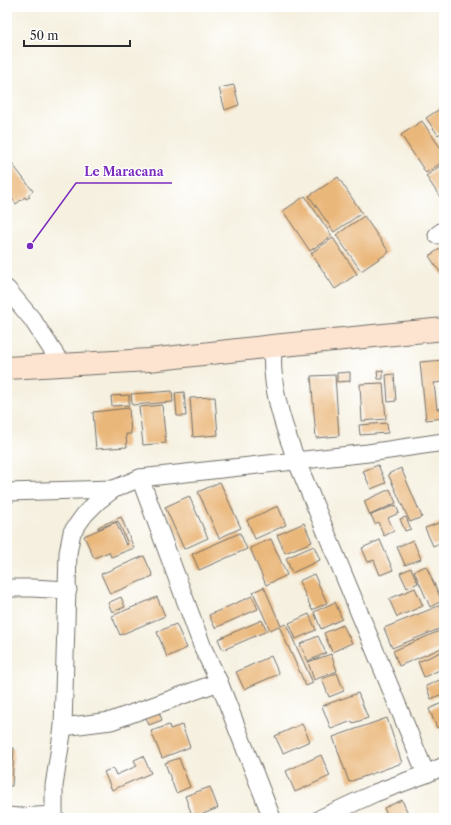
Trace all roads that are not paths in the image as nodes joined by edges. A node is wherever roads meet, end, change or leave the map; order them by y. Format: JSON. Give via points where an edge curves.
{"nodes":[{"id":1,"x":7,"y":289,"type":"edge"},
{"id":2,"x":444,"y":329,"type":"edge"},
{"id":3,"x":273,"y":346,"type":"junction"},
{"id":4,"x":62,"y":365,"type":"junction"},
{"id":5,"x":7,"y":368,"type":"edge"},
{"id":6,"x":444,"y":442,"type":"edge"},
{"id":7,"x":297,"y":462,"type":"junction"},
{"id":8,"x":140,"y":478,"type":"junction"},
{"id":9,"x":114,"y":489,"type":"junction"},
{"id":10,"x":7,"y":492,"type":"edge"},
{"id":11,"x":7,"y":588,"type":"edge"},
{"id":12,"x":68,"y":590,"type":"junction"},
{"id":13,"x":219,"y":682,"type":"junction"},
{"id":14,"x":63,"y":727,"type":"junction"},
{"id":15,"x":444,"y":766,"type":"edge"},
{"id":16,"x":426,"y":774,"type":"junction"},
{"id":17,"x":7,"y":816,"type":"edge"},
{"id":18,"x":54,"y":817,"type":"edge"},
{"id":19,"x":272,"y":818,"type":"edge"},
{"id":20,"x":321,"y":818,"type":"edge"}],
"edges":[{"from":1,"to":4,"type":"street","via":[[32,319]]},
{"from":2,"to":3,"type":"main road"},
{"from":3,"to":4,"type":"main road","via":[[149,360]]},
{"from":3,"to":7,"type":"street","via":[[273,372],[278,403]]},
{"from":4,"to":5,"type":"main road"},
{"from":6,"to":7,"type":"street"},
{"from":7,"to":8,"type":"street"},
{"from":7,"to":16,"type":"street"},
{"from":8,"to":9,"type":"street"},
{"from":8,"to":13,"type":"street","via":[[203,648]]},
{"from":9,"to":10,"type":"street"},
{"from":9,"to":12,"type":"street","via":[[85,514],[72,532],[68,553]]},
{"from":11,"to":12,"type":"street"},
{"from":12,"to":14,"type":"street"},
{"from":13,"to":14,"type":"street","via":[[111,721]]},
{"from":13,"to":19,"type":"street"},
{"from":14,"to":18,"type":"street","via":[[54,786]]},
{"from":15,"to":16,"type":"street"},
{"from":16,"to":20,"type":"street","via":[[375,793]]},
{"from":17,"to":18,"type":"street"}]}
